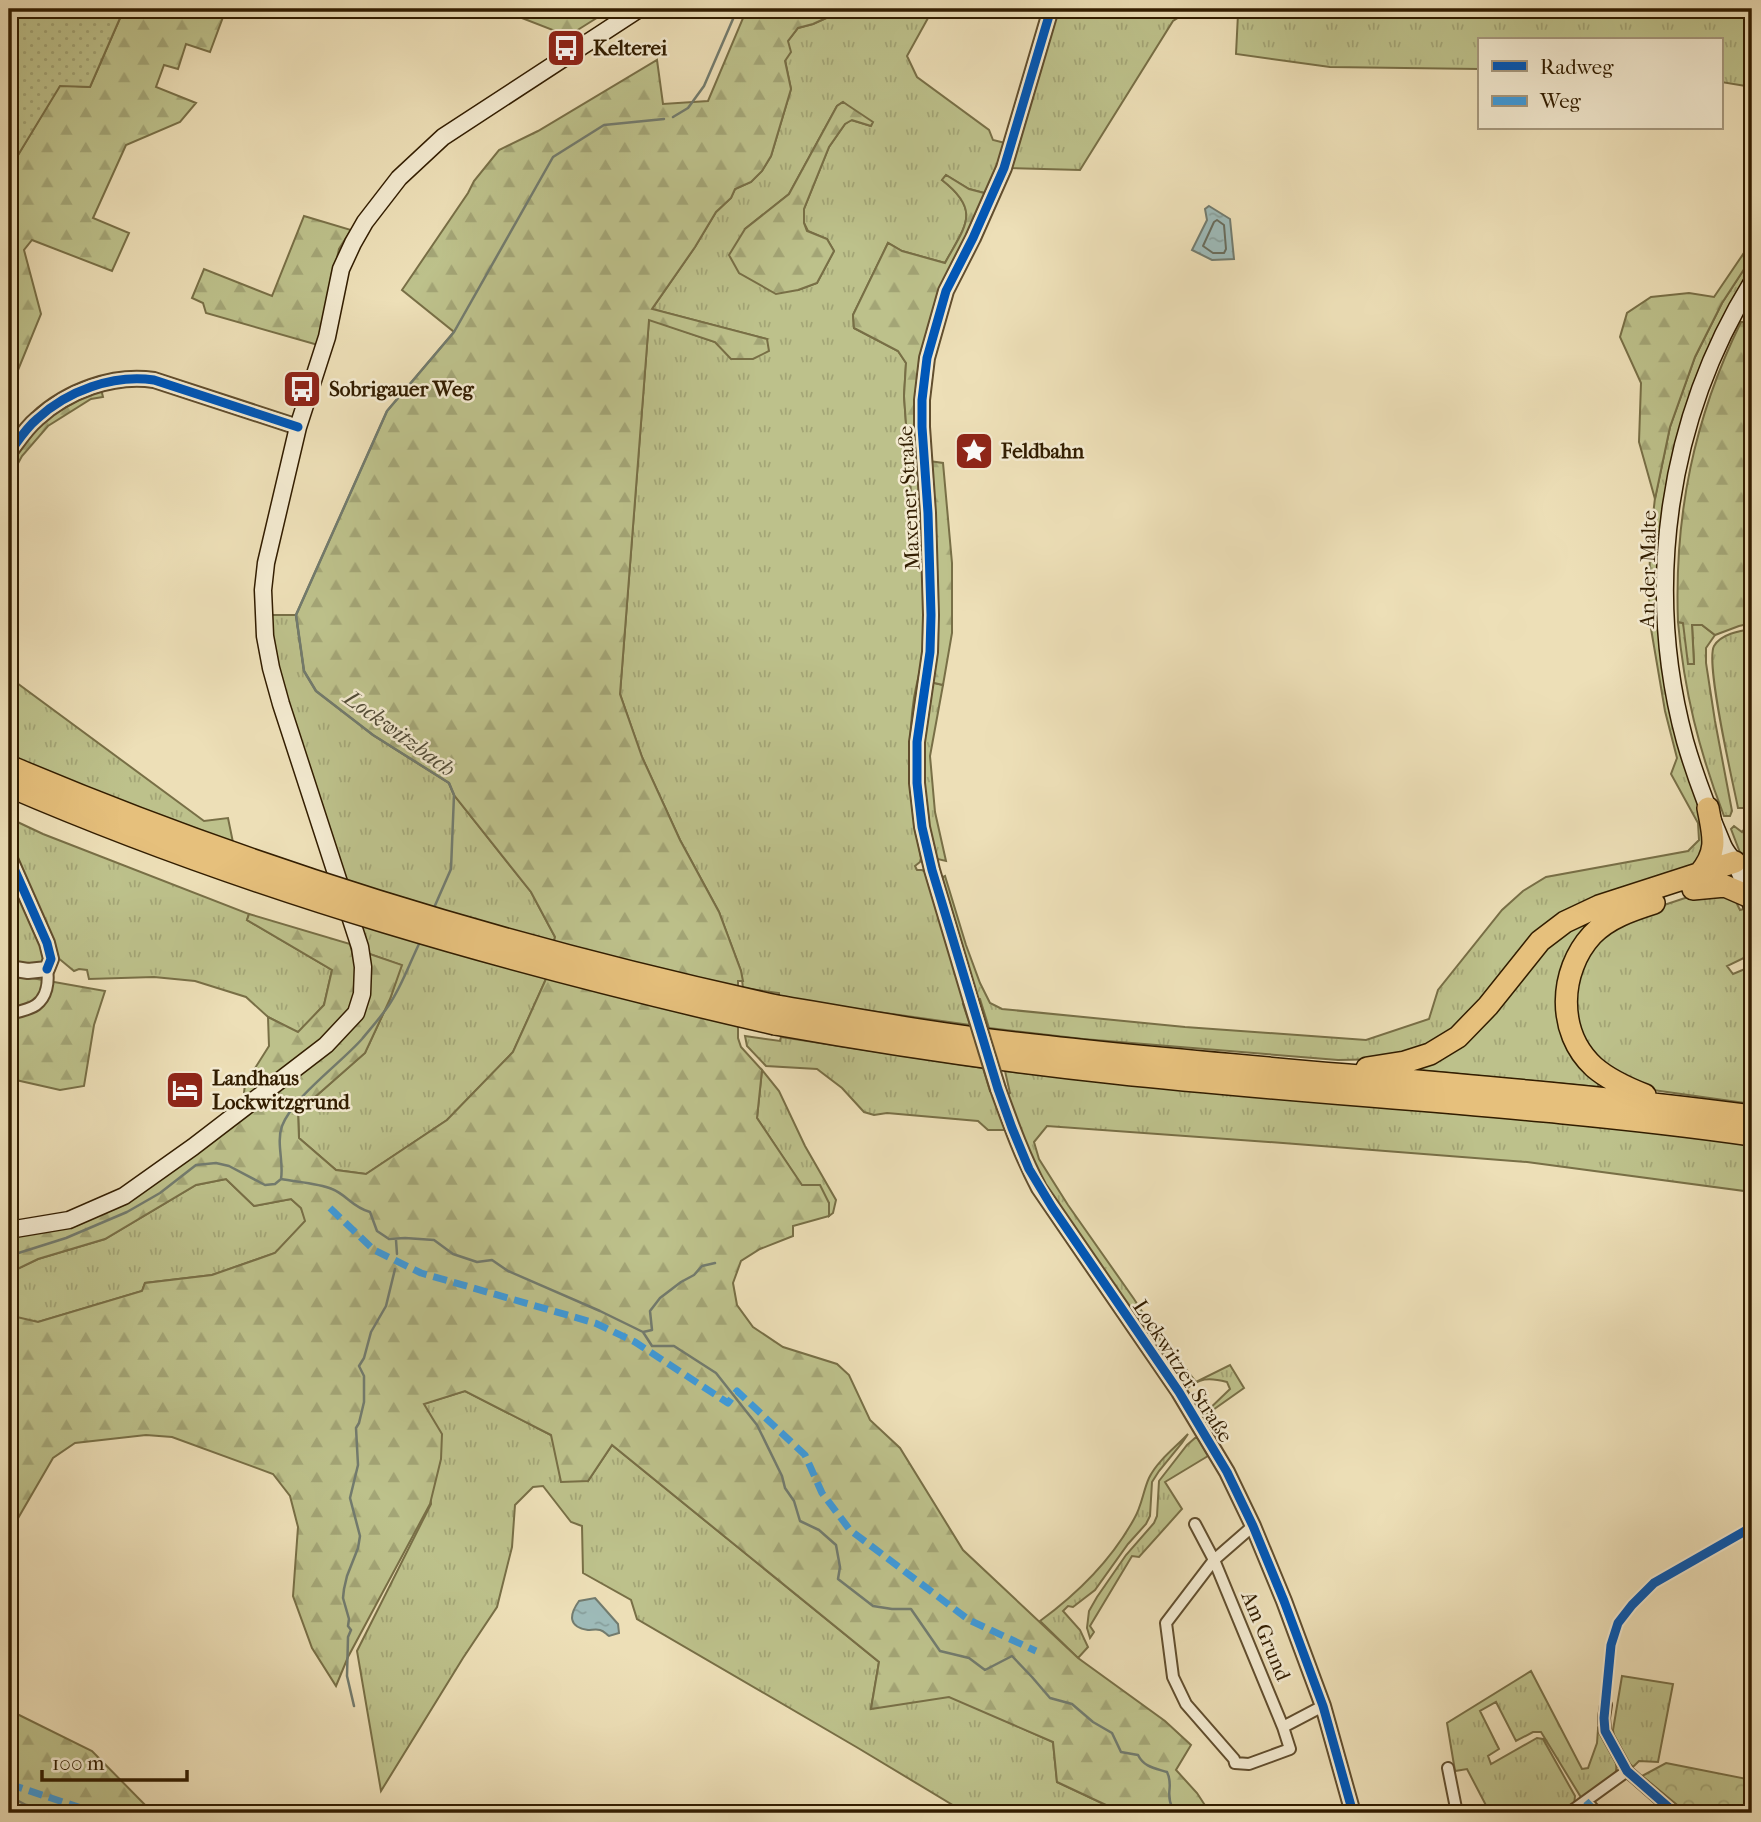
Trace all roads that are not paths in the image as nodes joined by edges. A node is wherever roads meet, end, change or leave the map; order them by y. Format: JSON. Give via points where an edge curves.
{"nodes":[{"id":1,"x":639,"y":9,"type":"edge"},
{"id":2,"x":1051,"y":9,"type":"edge"},
{"id":3,"x":1752,"y":282,"type":"edge"},
{"id":4,"x":1752,"y":295,"type":"edge"},
{"id":5,"x":298,"y":427,"type":"junction"},
{"id":6,"x":9,"y":453,"type":"edge"},
{"id":7,"x":9,"y":766,"type":"edge"},
{"id":8,"x":9,"y":786,"type":"edge"},
{"id":9,"x":1708,"y":808,"type":"junction"},
{"id":10,"x":9,"y":857,"type":"edge"},
{"id":11,"x":1737,"y":867,"type":"junction"},
{"id":12,"x":1696,"y":881,"type":"junction"},
{"id":13,"x":1750,"y":902,"type":"edge"},
{"id":14,"x":9,"y":968,"type":"edge"},
{"id":15,"x":47,"y":969,"type":"junction"},
{"id":16,"x":971,"y":1001,"type":"joint"},
{"id":17,"x":9,"y":1014,"type":"edge"},
{"id":18,"x":776,"y":1015,"type":"junction"},
{"id":19,"x":1332,"y":1073,"type":"junction"},
{"id":20,"x":1674,"y":1106,"type":"junction"},
{"id":21,"x":1752,"y":1116,"type":"edge"},
{"id":22,"x":1752,"y":1135,"type":"edge"},
{"id":23,"x":9,"y":1230,"type":"edge"},
{"id":24,"x":1195,"y":1524,"type":"dead end"},
{"id":25,"x":1253,"y":1526,"type":"junction"},
{"id":26,"x":1214,"y":1560,"type":"junction"},
{"id":27,"x":1606,"y":1705,"type":"dead end"},
{"id":28,"x":1323,"y":1706,"type":"junction"},
{"id":29,"x":1283,"y":1727,"type":"junction"},
{"id":30,"x":1448,"y":1768,"type":"dead end"},
{"id":31,"x":1627,"y":1771,"type":"junction"},
{"id":32,"x":1586,"y":1801,"type":"junction"},
{"id":33,"x":1353,"y":1813,"type":"edge"},
{"id":34,"x":1457,"y":1813,"type":"edge"},
{"id":35,"x":1569,"y":1813,"type":"edge"},
{"id":36,"x":1597,"y":1813,"type":"edge"},
{"id":37,"x":1675,"y":1813,"type":"edge"}],
"edges":[{"from":1,"to":5,"type":"main road","via":[[443,137],[391,188],[365,222],[341,269],[327,337]]},
{"from":2,"to":16,"type":"street","name":"Maxener Straße","via":[[1004,168],[946,291],[927,358],[922,400],[931,615],[917,783],[932,870]]},
{"from":3,"to":9,"type":"main road","name":"An der Malte","via":[[1732,314],[1685,434],[1670,504],[1665,563],[1672,681],[1685,741]]},
{"from":4,"to":11,"type":"main road","name":"An der Malte","via":[[1701,412],[1680,506],[1674,604],[1685,700],[1704,774],[1734,847]]},
{"from":5,"to":6,"type":"street","via":[[154,380],[131,379],[71,396],[37,418]]},
{"from":5,"to":23,"type":"main road","via":[[267,563],[265,636],[281,704],[360,947],[362,994],[356,1013],[326,1045],[124,1196],[69,1220]]},
{"from":7,"to":18,"type":"highway","bridge":true,"via":[[198,840],[348,892]]},
{"from":8,"to":18,"type":"highway","bridge":true,"via":[[193,859],[447,942],[662,998]]},
{"from":9,"to":11,"type":"main road","name":"An der Malte"},
{"from":9,"to":12,"type":"highway","via":[[1713,850]]},
{"from":10,"to":15,"type":"street","via":[[47,943],[51,959]]},
{"from":11,"to":12,"type":"highway"},
{"from":11,"to":13,"type":"main road","name":"An der Malte"},
{"from":12,"to":13,"type":"highway","via":[[1725,886]]},
{"from":12,"to":19,"type":"highway","via":[[1599,906],[1564,922],[1540,941],[1458,1037],[1430,1054]]},
{"from":12,"to":20,"type":"highway","via":[[1612,919],[1592,934],[1572,965],[1567,985],[1571,1032],[1583,1055],[1614,1081]]},
{"from":14,"to":15,"type":"street"},
{"from":15,"to":17,"type":"street","via":[[46,992],[35,1006]]},
{"from":16,"to":25,"type":"street","name":"Lockwitzer Straße","bridge":true,"via":[[1012,1128],[1038,1188],[1198,1422]]},
{"from":18,"to":19,"type":"highway"},
{"from":18,"to":22,"type":"highway","via":[[891,1045],[1114,1073],[1604,1116]]},
{"from":19,"to":20,"type":"highway"},
{"from":20,"to":21,"type":"highway"},
{"from":24,"to":26,"type":"street","name":"Am Grund"},
{"from":25,"to":26,"type":"street"},
{"from":25,"to":28,"type":"street","name":"Lockwitzer Straße"},
{"from":26,"to":29,"type":"street","name":"Am Grund"},
{"from":26,"to":29,"type":"street","via":[[1166,1623],[1173,1677],[1186,1704],[1235,1763],[1250,1764],[1290,1749]]},
{"from":27,"to":31,"type":"street","via":[[1605,1731]]},
{"from":28,"to":29,"type":"street"},
{"from":28,"to":33,"type":"street","name":"Lockwitzer Straße"},
{"from":30,"to":34,"type":"street"},
{"from":31,"to":32,"type":"street"},
{"from":31,"to":37,"type":"street"},
{"from":32,"to":35,"type":"street"},
{"from":32,"to":36,"type":"street"}]}
